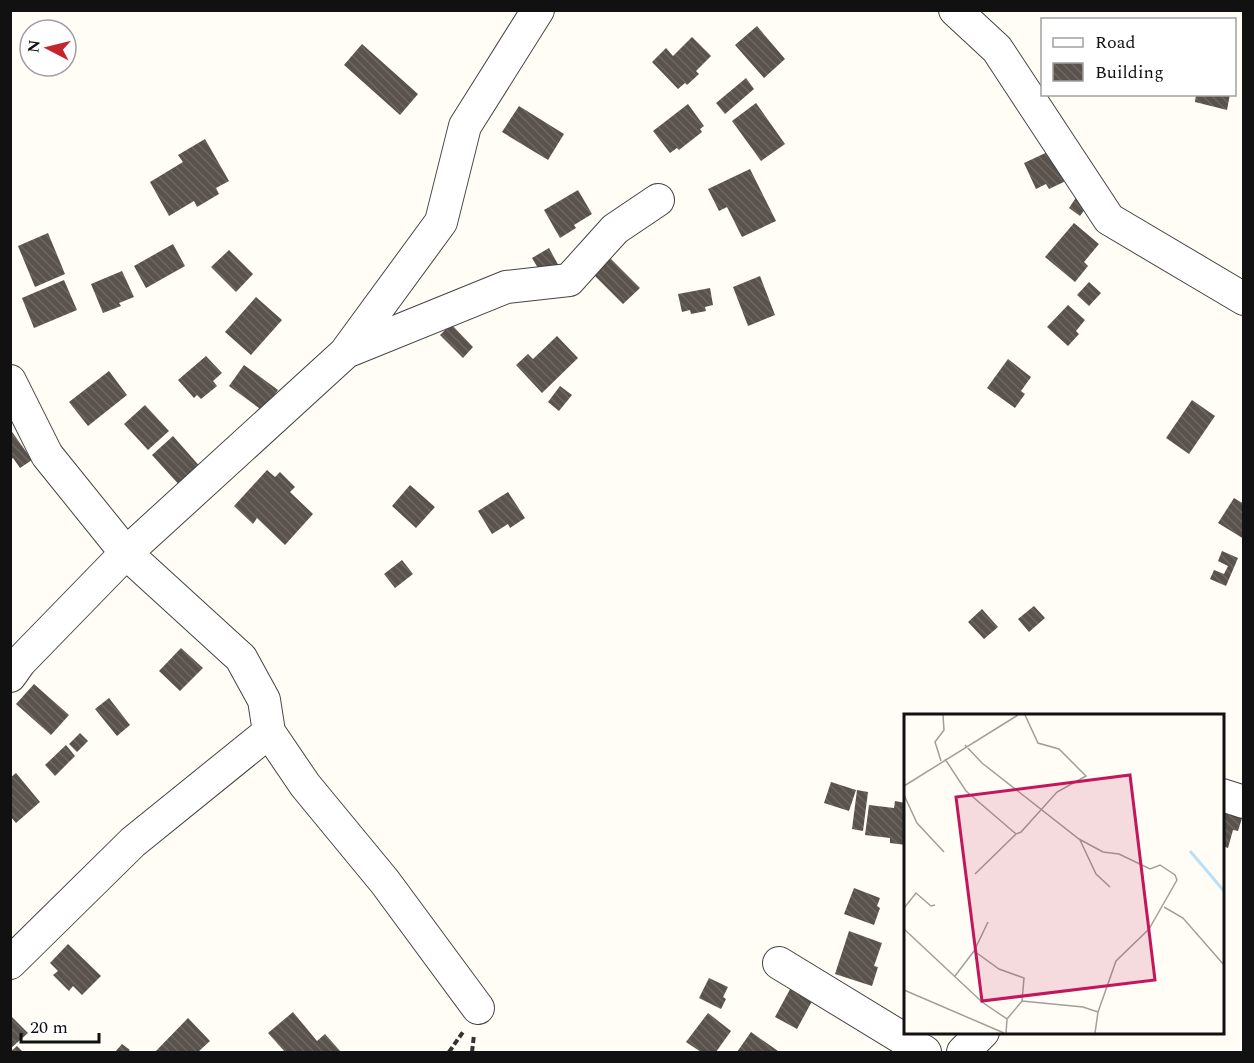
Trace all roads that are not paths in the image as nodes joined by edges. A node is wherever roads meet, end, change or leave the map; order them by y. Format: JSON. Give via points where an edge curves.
{"nodes":[{"id":1,"x":538,"y":10,"type":"edge"},
{"id":2,"x":955,"y":10,"type":"edge"},
{"id":3,"x":658,"y":200,"type":"dead end"},
{"id":4,"x":1244,"y":299,"type":"edge"},
{"id":5,"x":345,"y":353,"type":"junction"},
{"id":6,"x":10,"y":381,"type":"edge"},
{"id":7,"x":126,"y":552,"type":"junction"},
{"id":8,"x":10,"y":676,"type":"edge"},
{"id":9,"x":269,"y":732,"type":"junction"},
{"id":10,"x":1224,"y":796,"type":"edge"},
{"id":11,"x":1244,"y":802,"type":"edge"},
{"id":12,"x":10,"y":963,"type":"edge"},
{"id":13,"x":779,"y":963,"type":"dead end"},
{"id":14,"x":478,"y":1008,"type":"dead end"},
{"id":15,"x":982,"y":1033,"type":"edge"},
{"id":16,"x":925,"y":1053,"type":"edge"},
{"id":17,"x":963,"y":1053,"type":"edge"}],
"edges":[{"from":1,"to":5,"type":"street","via":[[465,126],[441,222]]},
{"from":2,"to":4,"type":"street","via":[[997,49],[1109,219]]},
{"from":3,"to":5,"type":"street","via":[[615,229],[569,279],[506,287]]},
{"from":5,"to":7,"type":"street"},
{"from":6,"to":7,"type":"street","via":[[46,455]]},
{"from":7,"to":8,"type":"street"},
{"from":7,"to":9,"type":"street","via":[[241,658],[264,700]]},
{"from":9,"to":12,"type":"street","via":[[133,842]]},
{"from":9,"to":14,"type":"street","via":[[305,785],[385,882]]},
{"from":10,"to":11,"type":"street"},
{"from":13,"to":16,"type":"street"},
{"from":15,"to":17,"type":"street"}]}
